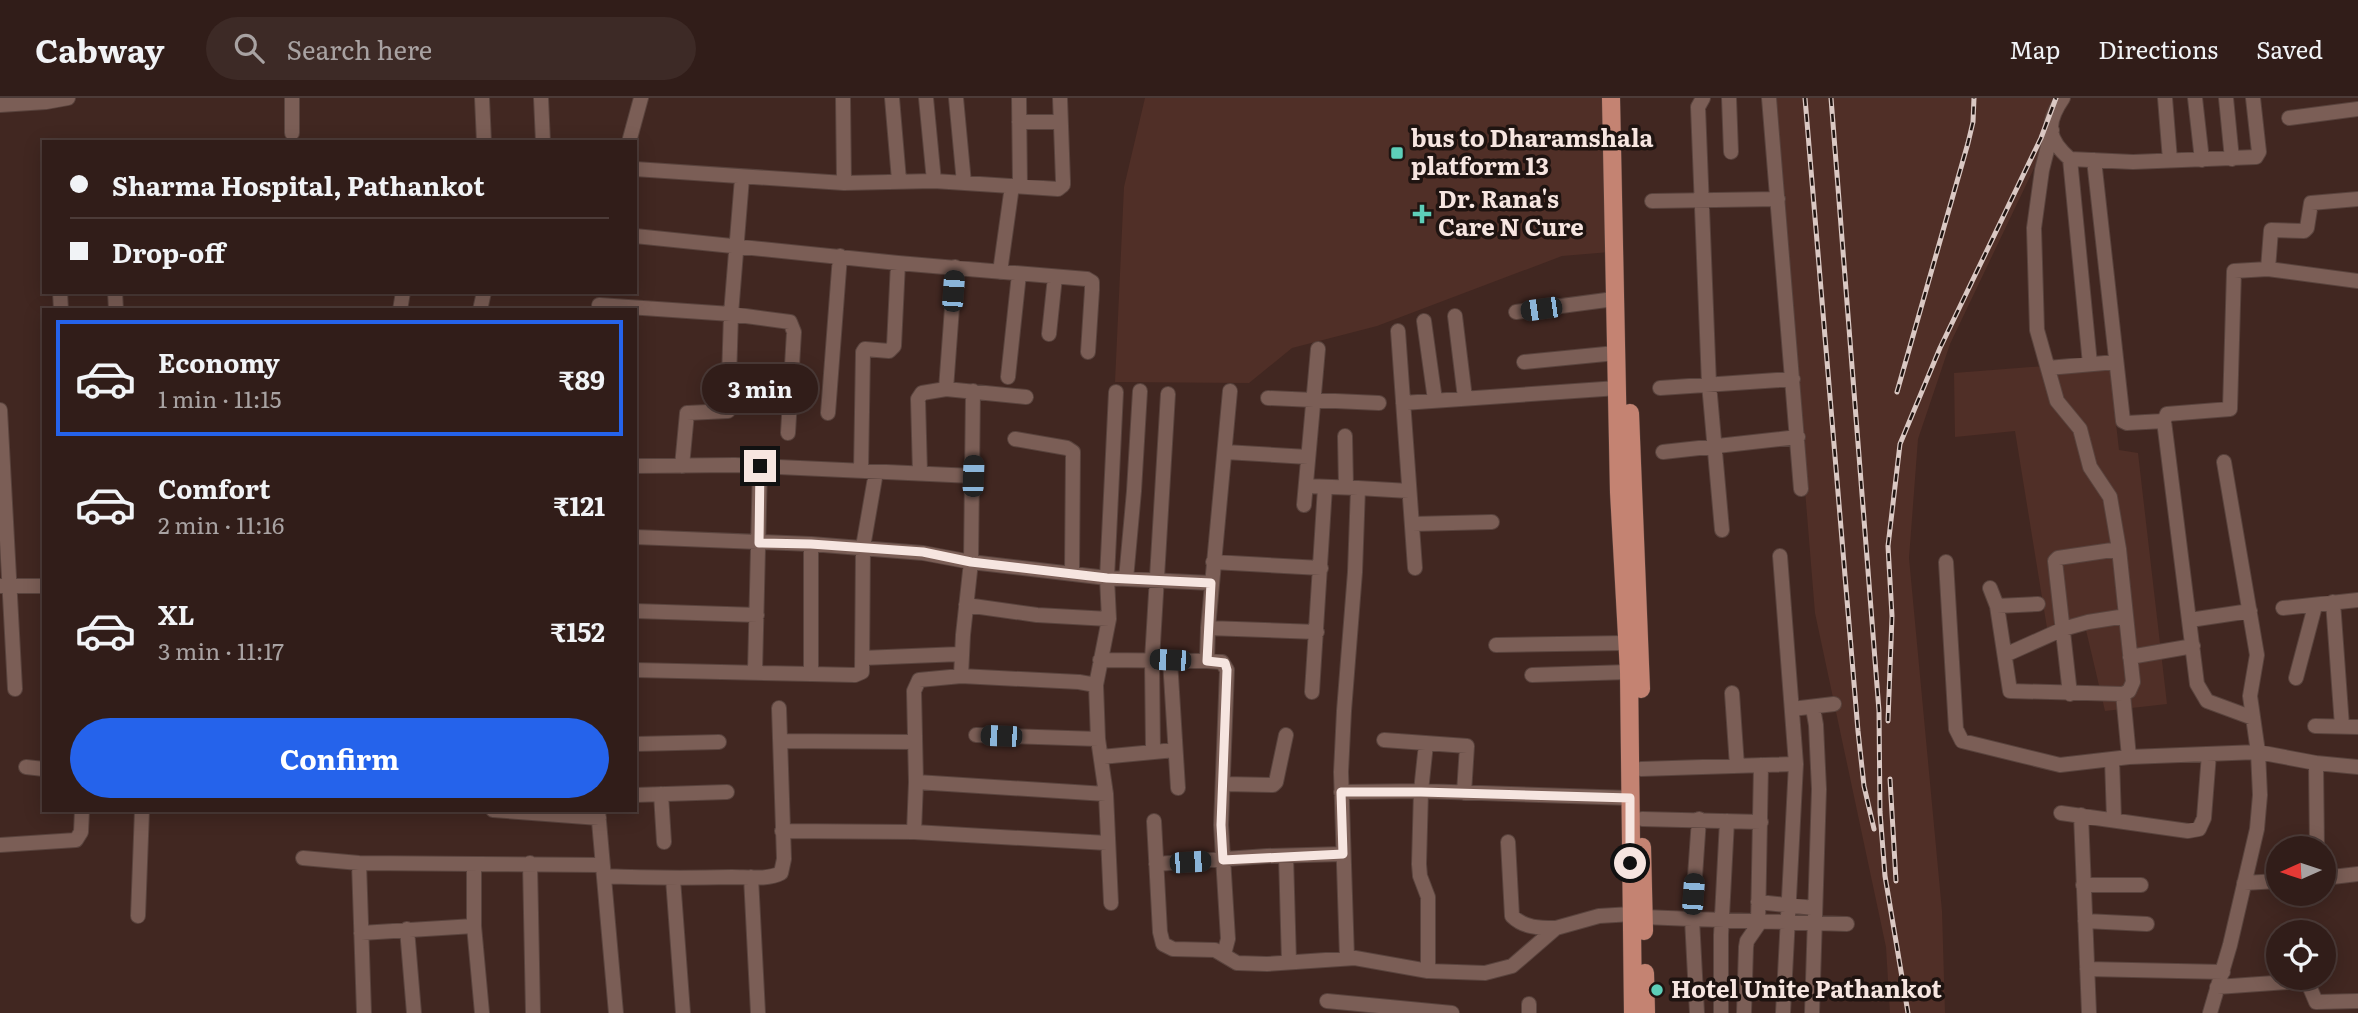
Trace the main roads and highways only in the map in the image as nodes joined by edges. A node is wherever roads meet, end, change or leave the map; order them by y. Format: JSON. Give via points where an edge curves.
{"nodes":[{"id":1,"x":1611,"y":98,"type":"edge"},
{"id":2,"x":1623,"y":98,"type":"edge"},
{"id":3,"x":1638,"y":915,"type":"junction"},
{"id":4,"x":1633,"y":1013,"type":"edge"},
{"id":5,"x":1646,"y":1013,"type":"edge"}],
"edges":[{"from":1,"to":3,"type":"main road","via":[[1619,492]]},
{"from":2,"to":3,"type":"main road","via":[[1623,219],[1640,654]]},
{"from":3,"to":4,"type":"main road"},
{"from":3,"to":5,"type":"main road"}]}
